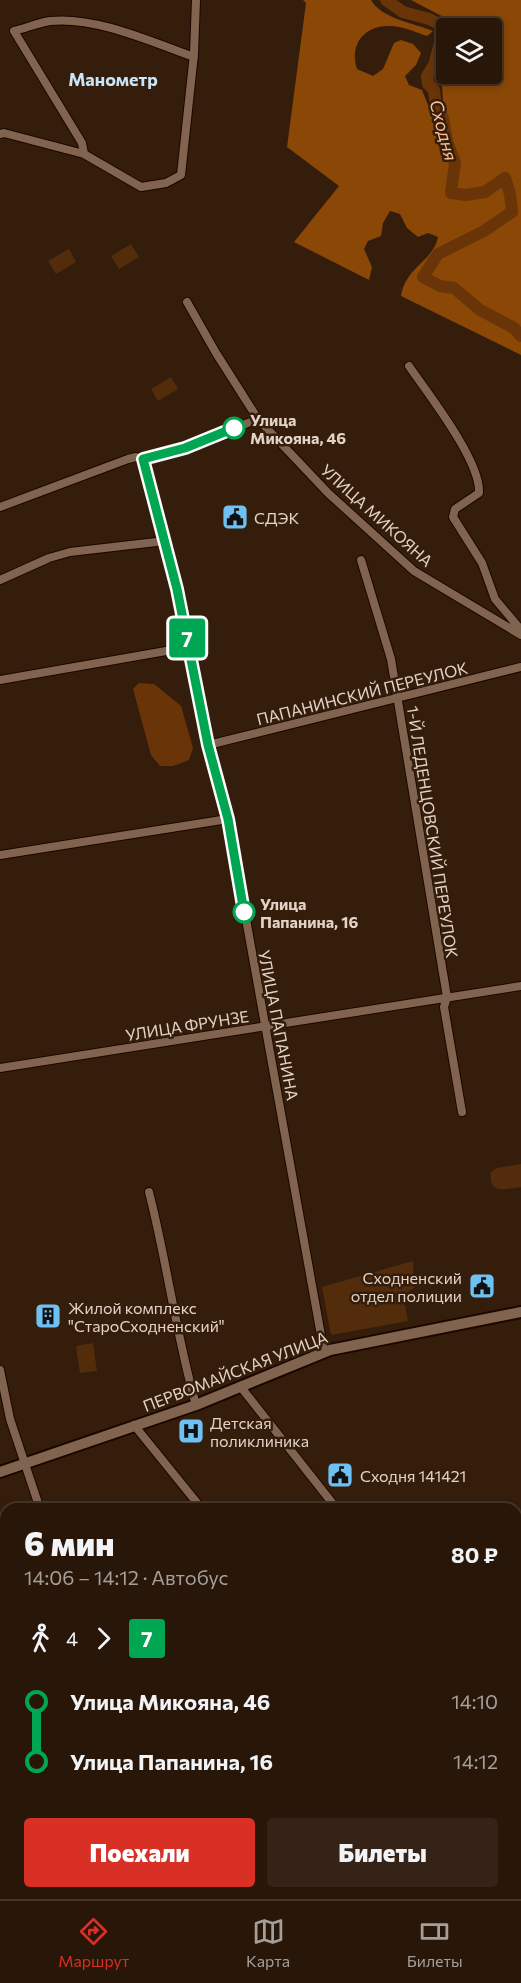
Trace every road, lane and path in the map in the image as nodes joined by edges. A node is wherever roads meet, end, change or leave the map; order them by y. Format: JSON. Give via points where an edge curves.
{"nodes":[{"id":1,"x":196,"y":0,"type":"edge"},
{"id":2,"x":194,"y":57,"type":"junction"},
{"id":3,"x":0,"y":134,"type":"edge"},
{"id":4,"x":84,"y":154,"type":"junction"},
{"id":5,"x":187,"y":302,"type":"dead end"},
{"id":6,"x":409,"y":366,"type":"dead end"},
{"id":7,"x":258,"y":420,"type":"junction"},
{"id":8,"x":143,"y":459,"type":"junction"},
{"id":9,"x":0,"y":507,"type":"edge"},
{"id":10,"x":165,"y":541,"type":"junction"},
{"id":11,"x":361,"y":560,"type":"dead end"},
{"id":12,"x":0,"y":580,"type":"edge"},
{"id":13,"x":521,"y":630,"type":"edge"},
{"id":14,"x":521,"y":635,"type":"edge"},
{"id":15,"x":189,"y":647,"type":"junction"},
{"id":16,"x":521,"y":667,"type":"edge"},
{"id":17,"x":0,"y":680,"type":"edge"},
{"id":18,"x":397,"y":699,"type":"junction"},
{"id":19,"x":208,"y":745,"type":"junction"},
{"id":20,"x":228,"y":819,"type":"junction"},
{"id":21,"x":0,"y":855,"type":"edge"},
{"id":22,"x":521,"y":986,"type":"edge"},
{"id":23,"x":447,"y":997,"type":"junction"},
{"id":24,"x":266,"y":1026,"type":"junction"},
{"id":25,"x":0,"y":1068,"type":"edge"},
{"id":26,"x":462,"y":1112,"type":"dead end"},
{"id":27,"x":149,"y":1192,"type":"dead end"},
{"id":28,"x":521,"y":1312,"type":"edge"},
{"id":29,"x":324,"y":1352,"type":"junction"},
{"id":30,"x":0,"y":1370,"type":"edge"},
{"id":31,"x":240,"y":1386,"type":"junction"},
{"id":32,"x":196,"y":1405,"type":"junction"},
{"id":33,"x":134,"y":1425,"type":"junction"},
{"id":34,"x":24,"y":1464,"type":"junction"},
{"id":35,"x":0,"y":1472,"type":"edge"},
{"id":36,"x":38,"y":1503,"type":"edge"},
{"id":37,"x":197,"y":1503,"type":"edge"},
{"id":38,"x":332,"y":1503,"type":"edge"}],
"edges":[{"from":1,"to":2,"type":"street"},
{"from":2,"to":4,"type":"street","via":[[182,175],[166,183],[141,187]]},
{"from":2,"to":4,"type":"street","via":[[90,23],[51,21],[14,31],[82,143]]},
{"from":3,"to":4,"type":"street"},
{"from":5,"to":7,"type":"street","name":"УЛИЦА МИКОЯНА"},
{"from":6,"to":13,"type":"street","via":[[455,432],[480,483],[479,493],[455,509],[453,518],[482,562],[495,599]]},
{"from":7,"to":8,"type":"street","via":[[185,448]]},
{"from":7,"to":14,"type":"street","name":"УЛИЦА МИКОЯНА","via":[[328,493],[414,571]]},
{"from":8,"to":9,"type":"street","via":[[136,456]]},
{"from":8,"to":10,"type":"street","name":"УЛИЦА ПАПАНИНА"},
{"from":10,"to":12,"type":"street","via":[[70,552]]},
{"from":10,"to":15,"type":"street","name":"УЛИЦА ПАПАНИНА"},
{"from":11,"to":18,"type":"street","name":"1-Й ЛЕДЕНЦОВСКИЙ ПЕРЕУЛОК","via":[[391,659]]},
{"from":15,"to":17,"type":"street"},
{"from":15,"to":19,"type":"street","name":"УЛИЦА ПАПАНИНА"},
{"from":16,"to":18,"type":"street","name":"ПАПАНИНСКИЙ ПЕРЕУЛОК"},
{"from":18,"to":19,"type":"street","name":"ПАПАНИНСКИЙ ПЕРЕУЛОК"},
{"from":18,"to":23,"type":"street","name":"1-Й ЛЕДЕНЦОВСКИЙ ПЕРЕУЛОК"},
{"from":19,"to":20,"type":"street","name":"УЛИЦА ПАПАНИНА"},
{"from":20,"to":21,"type":"street"},
{"from":20,"to":24,"type":"street","name":"УЛИЦА ПАПАНИНА"},
{"from":22,"to":23,"type":"street","name":"УЛИЦА ФРУНЗЕ"},
{"from":23,"to":24,"type":"street","name":"УЛИЦА ФРУНЗЕ"},
{"from":23,"to":26,"type":"street","name":"1-Й ЛЕДЕНЦОВСКИЙ ПЕРЕУЛОК","via":[[444,1007]]},
{"from":24,"to":25,"type":"street","name":"УЛИЦА ФРУНЗЕ"},
{"from":24,"to":29,"type":"street","name":"УЛИЦА ПАПАНИНА"},
{"from":27,"to":32,"type":"street"},
{"from":28,"to":29,"type":"main road","name":"ПЕРВОМАЙСКАЯ УЛИЦА"},
{"from":29,"to":31,"type":"main road","name":"ПЕРВОМАЙСКАЯ УЛИЦА"},
{"from":30,"to":34,"type":"street"},
{"from":31,"to":32,"type":"main road","name":"ПЕРВОМАЙСКАЯ УЛИЦА"},
{"from":31,"to":38,"type":"street"},
{"from":32,"to":33,"type":"main road","name":"ПЕРВОМАЙСКАЯ УЛИЦА"},
{"from":33,"to":34,"type":"main road","name":"ПЕРВОМАЙСКАЯ УЛИЦА"},
{"from":33,"to":37,"type":"street"},
{"from":34,"to":35,"type":"main road","name":"ПЕРВОМАЙСКАЯ УЛИЦА"},
{"from":34,"to":36,"type":"street"}]}
